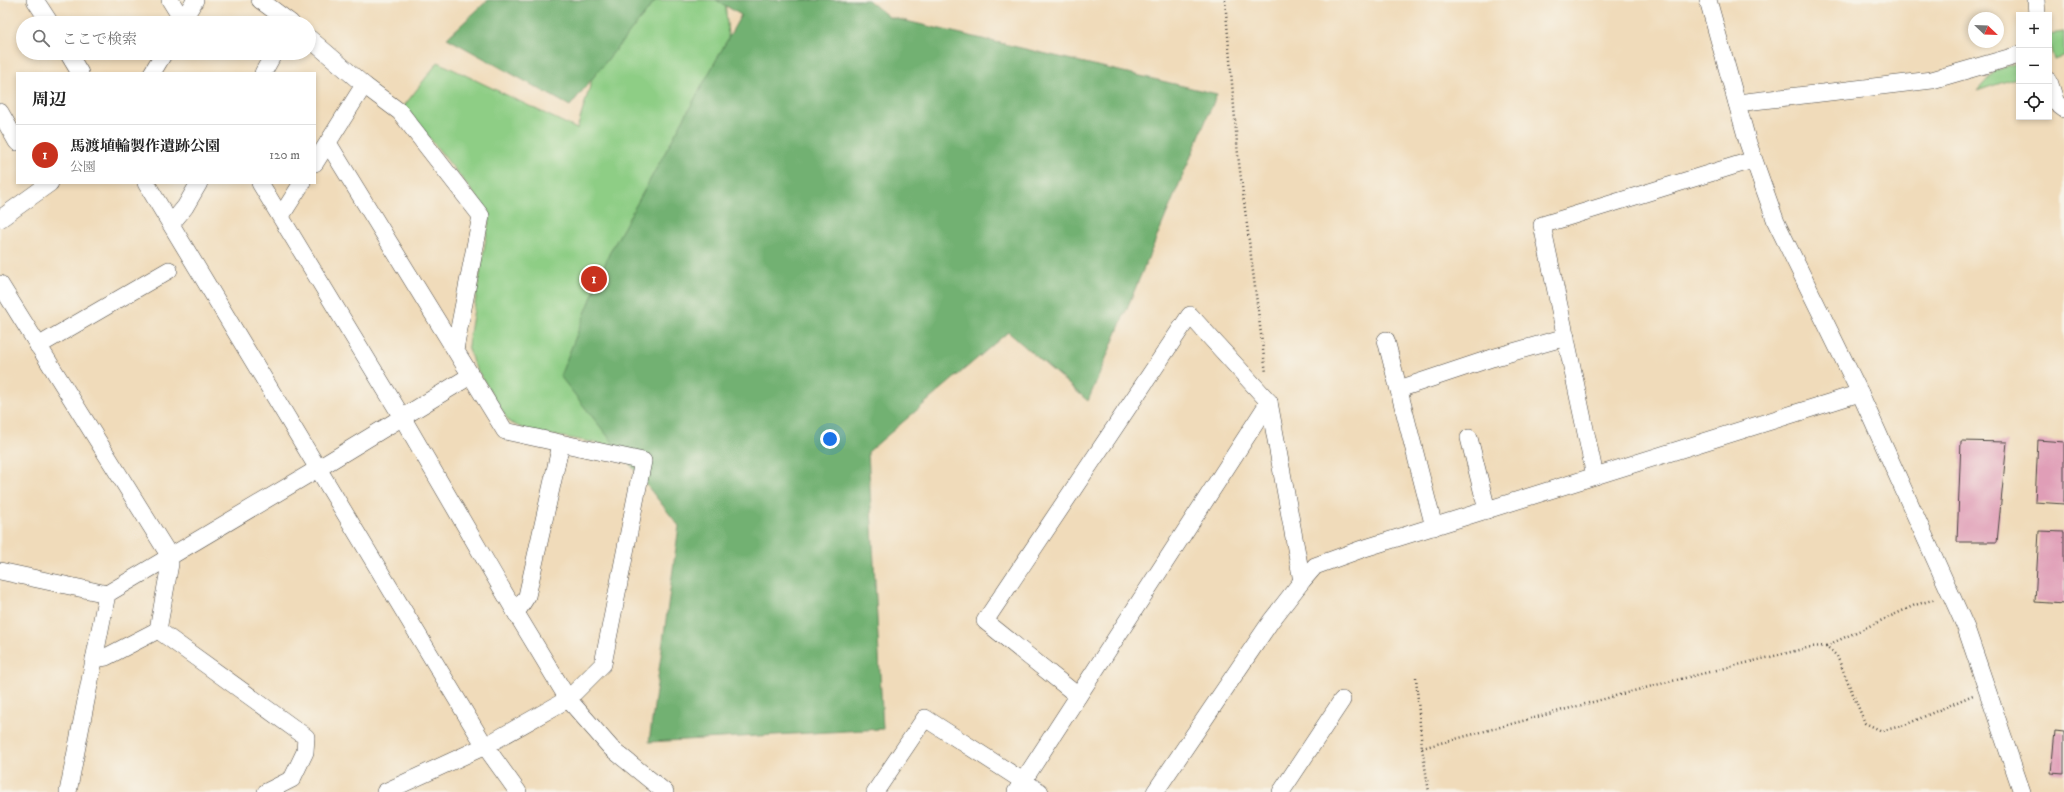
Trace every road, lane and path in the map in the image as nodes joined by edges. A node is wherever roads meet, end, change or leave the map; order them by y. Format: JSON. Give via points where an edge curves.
{"nodes":[{"id":1,"x":35,"y":0,"type":"edge"},
{"id":2,"x":170,"y":0,"type":"edge"},
{"id":3,"x":196,"y":0,"type":"edge"},
{"id":4,"x":260,"y":0,"type":"edge"},
{"id":5,"x":1225,"y":0,"type":"edge"},
{"id":6,"x":1708,"y":0,"type":"edge"},
{"id":7,"x":2036,"y":0,"type":"edge"},
{"id":8,"x":2037,"y":12,"type":"edge"},
{"id":9,"x":45,"y":16,"type":"edge"},
{"id":10,"x":179,"y":16,"type":"edge"},
{"id":11,"x":186,"y":16,"type":"edge"},
{"id":12,"x":282,"y":16,"type":"edge"},
{"id":13,"x":316,"y":44,"type":"edge"},
{"id":14,"x":2016,"y":56,"type":"edge"},
{"id":15,"x":72,"y":60,"type":"edge"},
{"id":16,"x":160,"y":60,"type":"edge"},
{"id":17,"x":270,"y":60,"type":"edge"},
{"id":18,"x":79,"y":72,"type":"edge"},
{"id":19,"x":153,"y":72,"type":"edge"},
{"id":20,"x":264,"y":72,"type":"edge"},
{"id":21,"x":2050,"y":84,"type":"edge"},
{"id":22,"x":364,"y":85,"type":"junction"},
{"id":23,"x":1737,"y":103,"type":"junction"},
{"id":24,"x":2064,"y":109,"type":"edge"},
{"id":25,"x":0,"y":112,"type":"edge"},
{"id":26,"x":16,"y":140,"type":"edge"},
{"id":27,"x":328,"y":143,"type":"junction"},
{"id":28,"x":1754,"y":160,"type":"junction"},
{"id":29,"x":316,"y":161,"type":"edge"},
{"id":30,"x":147,"y":184,"type":"edge"},
{"id":31,"x":198,"y":184,"type":"edge"},
{"id":32,"x":261,"y":184,"type":"edge"},
{"id":33,"x":301,"y":184,"type":"edge"},
{"id":34,"x":45,"y":185,"type":"edge"},
{"id":35,"x":281,"y":216,"type":"junction"},
{"id":36,"x":0,"y":219,"type":"edge"},
{"id":37,"x":171,"y":224,"type":"junction"},
{"id":38,"x":169,"y":270,"type":"dead end"},
{"id":39,"x":0,"y":284,"type":"edge"},
{"id":40,"x":1566,"y":337,"type":"junction"},
{"id":41,"x":1386,"y":340,"type":"dead end"},
{"id":42,"x":38,"y":346,"type":"junction"},
{"id":43,"x":455,"y":348,"type":"junction"},
{"id":44,"x":470,"y":376,"type":"junction"},
{"id":45,"x":1399,"y":389,"type":"junction"},
{"id":46,"x":1860,"y":393,"type":"junction"},
{"id":47,"x":1270,"y":402,"type":"junction"},
{"id":48,"x":402,"y":417,"type":"junction"},
{"id":49,"x":1469,"y":438,"type":"dead end"},
{"id":50,"x":561,"y":444,"type":"junction"},
{"id":51,"x":319,"y":468,"type":"junction"},
{"id":52,"x":1594,"y":476,"type":"junction"},
{"id":53,"x":1487,"y":510,"type":"junction"},
{"id":54,"x":1434,"y":526,"type":"junction"},
{"id":55,"x":169,"y":555,"type":"junction"},
{"id":56,"x":0,"y":571,"type":"edge"},
{"id":57,"x":1302,"y":581,"type":"junction"},
{"id":58,"x":107,"y":594,"type":"junction"},
{"id":59,"x":1950,"y":595,"type":"junction"},
{"id":60,"x":516,"y":613,"type":"junction"},
{"id":61,"x":158,"y":630,"type":"junction"},
{"id":62,"x":1826,"y":646,"type":"junction"},
{"id":63,"x":94,"y":659,"type":"junction"},
{"id":64,"x":1416,"y":677,"type":"dead end"},
{"id":65,"x":1986,"y":689,"type":"junction"},
{"id":66,"x":1078,"y":696,"type":"junction"},
{"id":67,"x":568,"y":699,"type":"junction"},
{"id":68,"x":1342,"y":700,"type":"dead end"},
{"id":69,"x":485,"y":746,"type":"junction"},
{"id":70,"x":1422,"y":748,"type":"junction"},
{"id":71,"x":1019,"y":786,"type":"edge"},
{"id":72,"x":68,"y":792,"type":"edge"},
{"id":73,"x":266,"y":792,"type":"edge"},
{"id":74,"x":385,"y":792,"type":"edge"},
{"id":75,"x":518,"y":792,"type":"edge"},
{"id":76,"x":664,"y":792,"type":"edge"},
{"id":77,"x":875,"y":792,"type":"edge"},
{"id":78,"x":1040,"y":792,"type":"edge"},
{"id":79,"x":1155,"y":792,"type":"edge"},
{"id":80,"x":1281,"y":792,"type":"edge"},
{"id":81,"x":1430,"y":792,"type":"edge"},
{"id":82,"x":2022,"y":792,"type":"edge"}],
"edges":[{"from":1,"to":9,"type":"street"},
{"from":2,"to":10,"type":"street"},
{"from":3,"to":11,"type":"street"},
{"from":4,"to":12,"type":"street"},
{"from":5,"to":47,"type":"path","via":[[1239,162]]},
{"from":6,"to":23,"type":"street"},
{"from":7,"to":8,"type":"street"},
{"from":13,"to":22,"type":"street"},
{"from":14,"to":23,"type":"street","via":[[1932,80]]},
{"from":15,"to":18,"type":"street"},
{"from":16,"to":19,"type":"street"},
{"from":17,"to":20,"type":"street"},
{"from":21,"to":24,"type":"street","via":[[2056,103]]},
{"from":22,"to":27,"type":"street"},
{"from":22,"to":43,"type":"street","via":[[400,112],[481,216]]},
{"from":23,"to":28,"type":"street"},
{"from":25,"to":26,"type":"street"},
{"from":27,"to":29,"type":"street"},
{"from":27,"to":43,"type":"street"},
{"from":28,"to":40,"type":"street","via":[[1542,226]]},
{"from":28,"to":46,"type":"street","via":[[1776,222]]},
{"from":30,"to":37,"type":"street"},
{"from":31,"to":37,"type":"street"},
{"from":32,"to":35,"type":"street"},
{"from":33,"to":35,"type":"street"},
{"from":34,"to":36,"type":"street"},
{"from":35,"to":48,"type":"street"},
{"from":37,"to":51,"type":"street"},
{"from":38,"to":42,"type":"street"},
{"from":39,"to":42,"type":"street"},
{"from":40,"to":45,"type":"street"},
{"from":40,"to":52,"type":"street"},
{"from":41,"to":45,"type":"street"},
{"from":42,"to":55,"type":"street"},
{"from":43,"to":44,"type":"street"},
{"from":44,"to":48,"type":"street"},
{"from":44,"to":50,"type":"street","via":[[505,431]]},
{"from":45,"to":54,"type":"street"},
{"from":46,"to":52,"type":"street"},
{"from":46,"to":59,"type":"street"},
{"from":47,"to":57,"type":"street"},
{"from":47,"to":66,"type":"street"},
{"from":47,"to":66,"type":"street","via":[[1190,315],[985,621]]},
{"from":48,"to":51,"type":"street"},
{"from":48,"to":60,"type":"street"},
{"from":49,"to":53,"type":"street"},
{"from":50,"to":60,"type":"street","via":[[527,596]]},
{"from":50,"to":67,"type":"street","via":[[643,461],[603,664]]},
{"from":51,"to":55,"type":"street"},
{"from":51,"to":69,"type":"street"},
{"from":52,"to":53,"type":"street"},
{"from":53,"to":54,"type":"street"},
{"from":54,"to":57,"type":"street","via":[[1315,566]]},
{"from":55,"to":58,"type":"street"},
{"from":55,"to":61,"type":"street","via":[[170,564]]},
{"from":56,"to":58,"type":"street"},
{"from":57,"to":79,"type":"street","via":[[1271,621]]},
{"from":58,"to":63,"type":"street"},
{"from":59,"to":62,"type":"path","via":[[1915,605]]},
{"from":59,"to":65,"type":"street","via":[[1966,628]]},
{"from":60,"to":67,"type":"street"},
{"from":61,"to":63,"type":"street","via":[[106,656]]},
{"from":61,"to":73,"type":"street","via":[[306,737],[305,752],[292,779]]},
{"from":62,"to":65,"type":"path","via":[[1837,656],[1865,723],[1882,731],[1905,725]]},
{"from":62,"to":70,"type":"path","via":[[1812,647],[1656,685]]},
{"from":63,"to":72,"type":"street"},
{"from":64,"to":70,"type":"path"},
{"from":65,"to":82,"type":"street"},
{"from":66,"to":71,"type":"street"},
{"from":67,"to":69,"type":"street"},
{"from":67,"to":76,"type":"street","via":[[611,748]]},
{"from":68,"to":80,"type":"street"},
{"from":69,"to":74,"type":"street"},
{"from":69,"to":75,"type":"street"},
{"from":70,"to":81,"type":"path"},
{"from":71,"to":77,"type":"street","via":[[925,718]]},
{"from":71,"to":78,"type":"street"}]}
